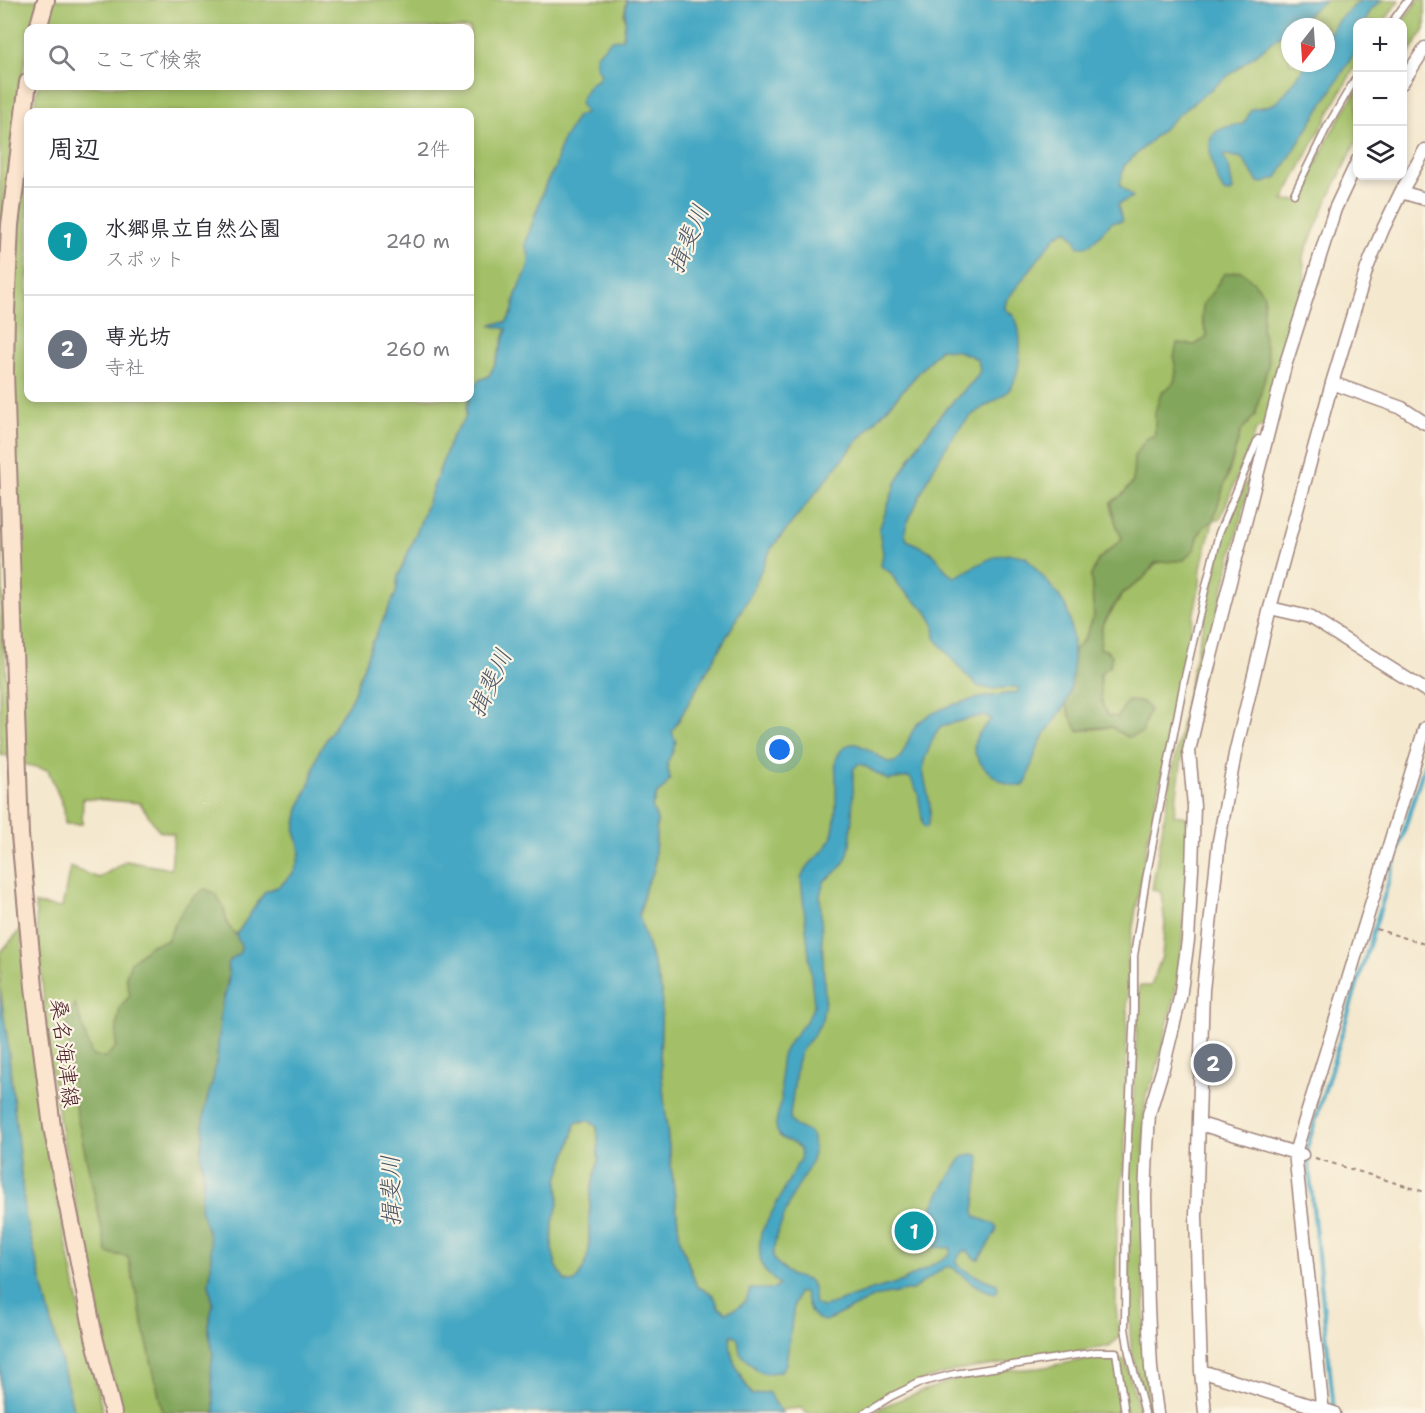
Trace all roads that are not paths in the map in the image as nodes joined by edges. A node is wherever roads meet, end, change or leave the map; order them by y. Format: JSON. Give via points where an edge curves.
{"nodes":[{"id":1,"x":45,"y":0,"type":"edge"},
{"id":2,"x":1408,"y":0,"type":"edge"},
{"id":3,"x":1395,"y":18,"type":"edge"},
{"id":4,"x":39,"y":24,"type":"edge"},
{"id":5,"x":1425,"y":48,"type":"edge"},
{"id":6,"x":1407,"y":75,"type":"edge"},
{"id":7,"x":1353,"y":83,"type":"edge"},
{"id":8,"x":27,"y":90,"type":"edge"},
{"id":9,"x":25,"y":108,"type":"edge"},
{"id":10,"x":24,"y":114,"type":"edge"},
{"id":11,"x":1425,"y":150,"type":"edge"},
{"id":12,"x":1353,"y":171,"type":"edge"},
{"id":13,"x":1401,"y":192,"type":"junction"},
{"id":14,"x":1294,"y":194,"type":"dead end"},
{"id":15,"x":1425,"y":199,"type":"edge"},
{"id":16,"x":1332,"y":383,"type":"junction"},
{"id":17,"x":1425,"y":423,"type":"edge"},
{"id":18,"x":1266,"y":441,"type":"junction"},
{"id":19,"x":1270,"y":608,"type":"junction"},
{"id":20,"x":1425,"y":690,"type":"edge"},
{"id":21,"x":1425,"y":728,"type":"edge"},
{"id":22,"x":1200,"y":1124,"type":"junction"},
{"id":23,"x":1304,"y":1155,"type":"junction"},
{"id":24,"x":1116,"y":1352,"type":"junction"},
{"id":25,"x":1129,"y":1353,"type":"junction"},
{"id":26,"x":1201,"y":1371,"type":"junction"},
{"id":27,"x":1327,"y":1412,"type":"edge"},
{"id":28,"x":113,"y":1413,"type":"edge"},
{"id":29,"x":864,"y":1413,"type":"edge"},
{"id":30,"x":1125,"y":1413,"type":"edge"},
{"id":31,"x":1145,"y":1413,"type":"edge"},
{"id":32,"x":1157,"y":1413,"type":"edge"},
{"id":33,"x":1206,"y":1413,"type":"edge"}],
"edges":[{"from":1,"to":4,"type":"main road"},
{"from":2,"to":3,"type":"lane"},
{"from":5,"to":6,"type":"street"},
{"from":7,"to":14,"type":"lane"},
{"from":8,"to":9,"type":"main road","name":"桑名海津線"},
{"from":10,"to":28,"type":"main road","name":"桑名海津線","via":[[10,225],[6,312],[20,836],[52,1128]]},
{"from":11,"to":13,"type":"street"},
{"from":12,"to":18,"type":"street","via":[[1331,219]]},
{"from":13,"to":15,"type":"street"},
{"from":13,"to":16,"type":"street","via":[[1367,268]]},
{"from":16,"to":17,"type":"street","via":[[1402,408]]},
{"from":16,"to":19,"type":"street"},
{"from":18,"to":25,"type":"lane","via":[[1258,439],[1219,533],[1184,681],[1134,956],[1125,1202],[1125,1328]]},
{"from":18,"to":32,"type":"street","via":[[1189,751],[1194,806],[1188,940],[1180,998],[1149,1114],[1146,1149],[1148,1296]]},
{"from":19,"to":20,"type":"street","via":[[1309,617]]},
{"from":19,"to":22,"type":"street","via":[[1219,841],[1203,990]]},
{"from":21,"to":23,"type":"street"},
{"from":22,"to":23,"type":"street"},
{"from":22,"to":26,"type":"street","via":[[1196,1216]]},
{"from":23,"to":27,"type":"street"},
{"from":24,"to":25,"type":"lane"},
{"from":24,"to":29,"type":"lane","via":[[954,1374],[919,1383]]},
{"from":24,"to":30,"type":"lane"},
{"from":25,"to":31,"type":"lane"},
{"from":26,"to":27,"type":"street"},
{"from":26,"to":33,"type":"street"}]}
